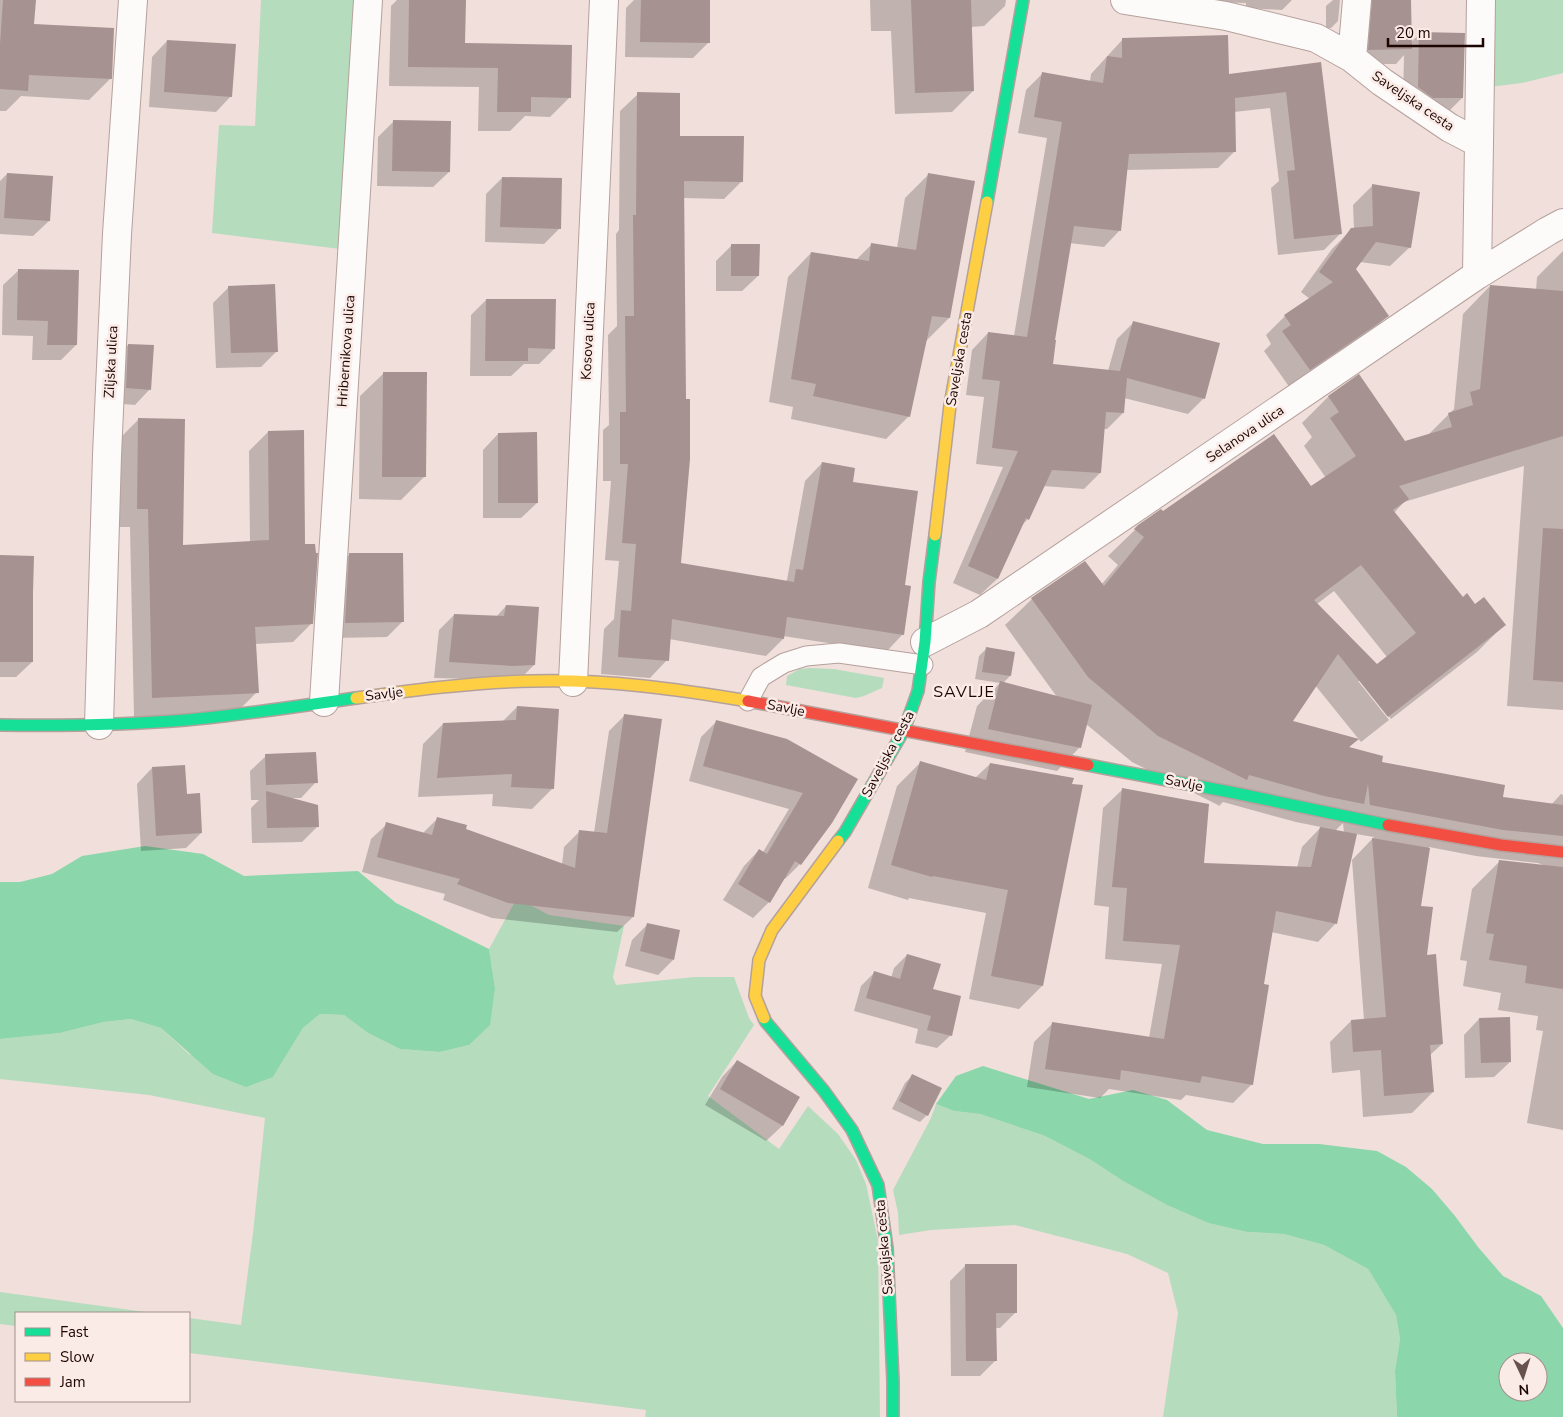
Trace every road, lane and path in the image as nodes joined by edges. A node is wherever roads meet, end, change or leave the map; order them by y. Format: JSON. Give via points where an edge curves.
{"nodes":[{"id":1,"x":132,"y":0,"type":"edge"},
{"id":2,"x":368,"y":0,"type":"edge"},
{"id":3,"x":604,"y":0,"type":"edge"},
{"id":4,"x":1023,"y":0,"type":"edge"},
{"id":5,"x":1125,"y":0,"type":"edge"},
{"id":6,"x":1357,"y":0,"type":"edge"},
{"id":7,"x":1481,"y":0,"type":"edge"},
{"id":8,"x":1226,"y":8,"type":"edge"},
{"id":9,"x":1352,"y":58,"type":"junction"},
{"id":10,"x":1479,"y":143,"type":"junction"},
{"id":11,"x":1563,"y":223,"type":"edge"},
{"id":12,"x":1477,"y":275,"type":"junction"},
{"id":13,"x":924,"y":654,"type":"junction"},
{"id":14,"x":573,"y":682,"type":"junction"},
{"id":15,"x":748,"y":701,"type":"junction"},
{"id":16,"x":324,"y":702,"type":"junction"},
{"id":17,"x":0,"y":725,"type":"edge"},
{"id":18,"x":99,"y":725,"type":"junction"},
{"id":19,"x":904,"y":730,"type":"junction"},
{"id":20,"x":1563,"y":852,"type":"edge"},
{"id":21,"x":892,"y":1417,"type":"edge"}],
"edges":[{"from":1,"to":18,"type":"street","name":"Ziljska ulica","via":[[117,234]]},
{"from":2,"to":16,"type":"street","name":"Hribernikova ulica"},
{"from":3,"to":14,"type":"street","name":"Kosova ulica"},
{"from":4,"to":13,"type":"street","name":"Saveljska cesta","via":[[950,405],[929,582]]},
{"from":5,"to":8,"type":"street","name":"Saveljska cesta"},
{"from":6,"to":9,"type":"street"},
{"from":7,"to":10,"type":"street"},
{"from":8,"to":9,"type":"street","name":"Saveljska cesta","via":[[1316,38]]},
{"from":9,"to":10,"type":"street","name":"Saveljska cesta","via":[[1450,128]]},
{"from":10,"to":12,"type":"street"},
{"from":11,"to":12,"type":"street","name":"Selanova ulica"},
{"from":12,"to":13,"type":"street","name":"Selanova ulica"},
{"from":13,"to":15,"type":"lane","via":[[822,653],[806,656],[784,663],[761,677]]},
{"from":13,"to":19,"type":"street","name":"Saveljska cesta","via":[[918,691]]},
{"from":14,"to":15,"type":"street","name":"Savlje","via":[[646,686]]},
{"from":14,"to":16,"type":"street","name":"Savlje","via":[[492,683]]},
{"from":15,"to":19,"type":"street","name":"Savlje"},
{"from":16,"to":18,"type":"street","name":"Savlje","via":[[213,718]]},
{"from":17,"to":18,"type":"street","name":"Savlje"},
{"from":19,"to":20,"type":"street","name":"Savlje","via":[[1388,825],[1501,845]]},
{"from":19,"to":21,"type":"street","name":"Saveljska cesta","via":[[845,832],[772,930],[758,960],[755,996],[766,1022],[852,1130],[878,1185],[887,1248]]}]}
